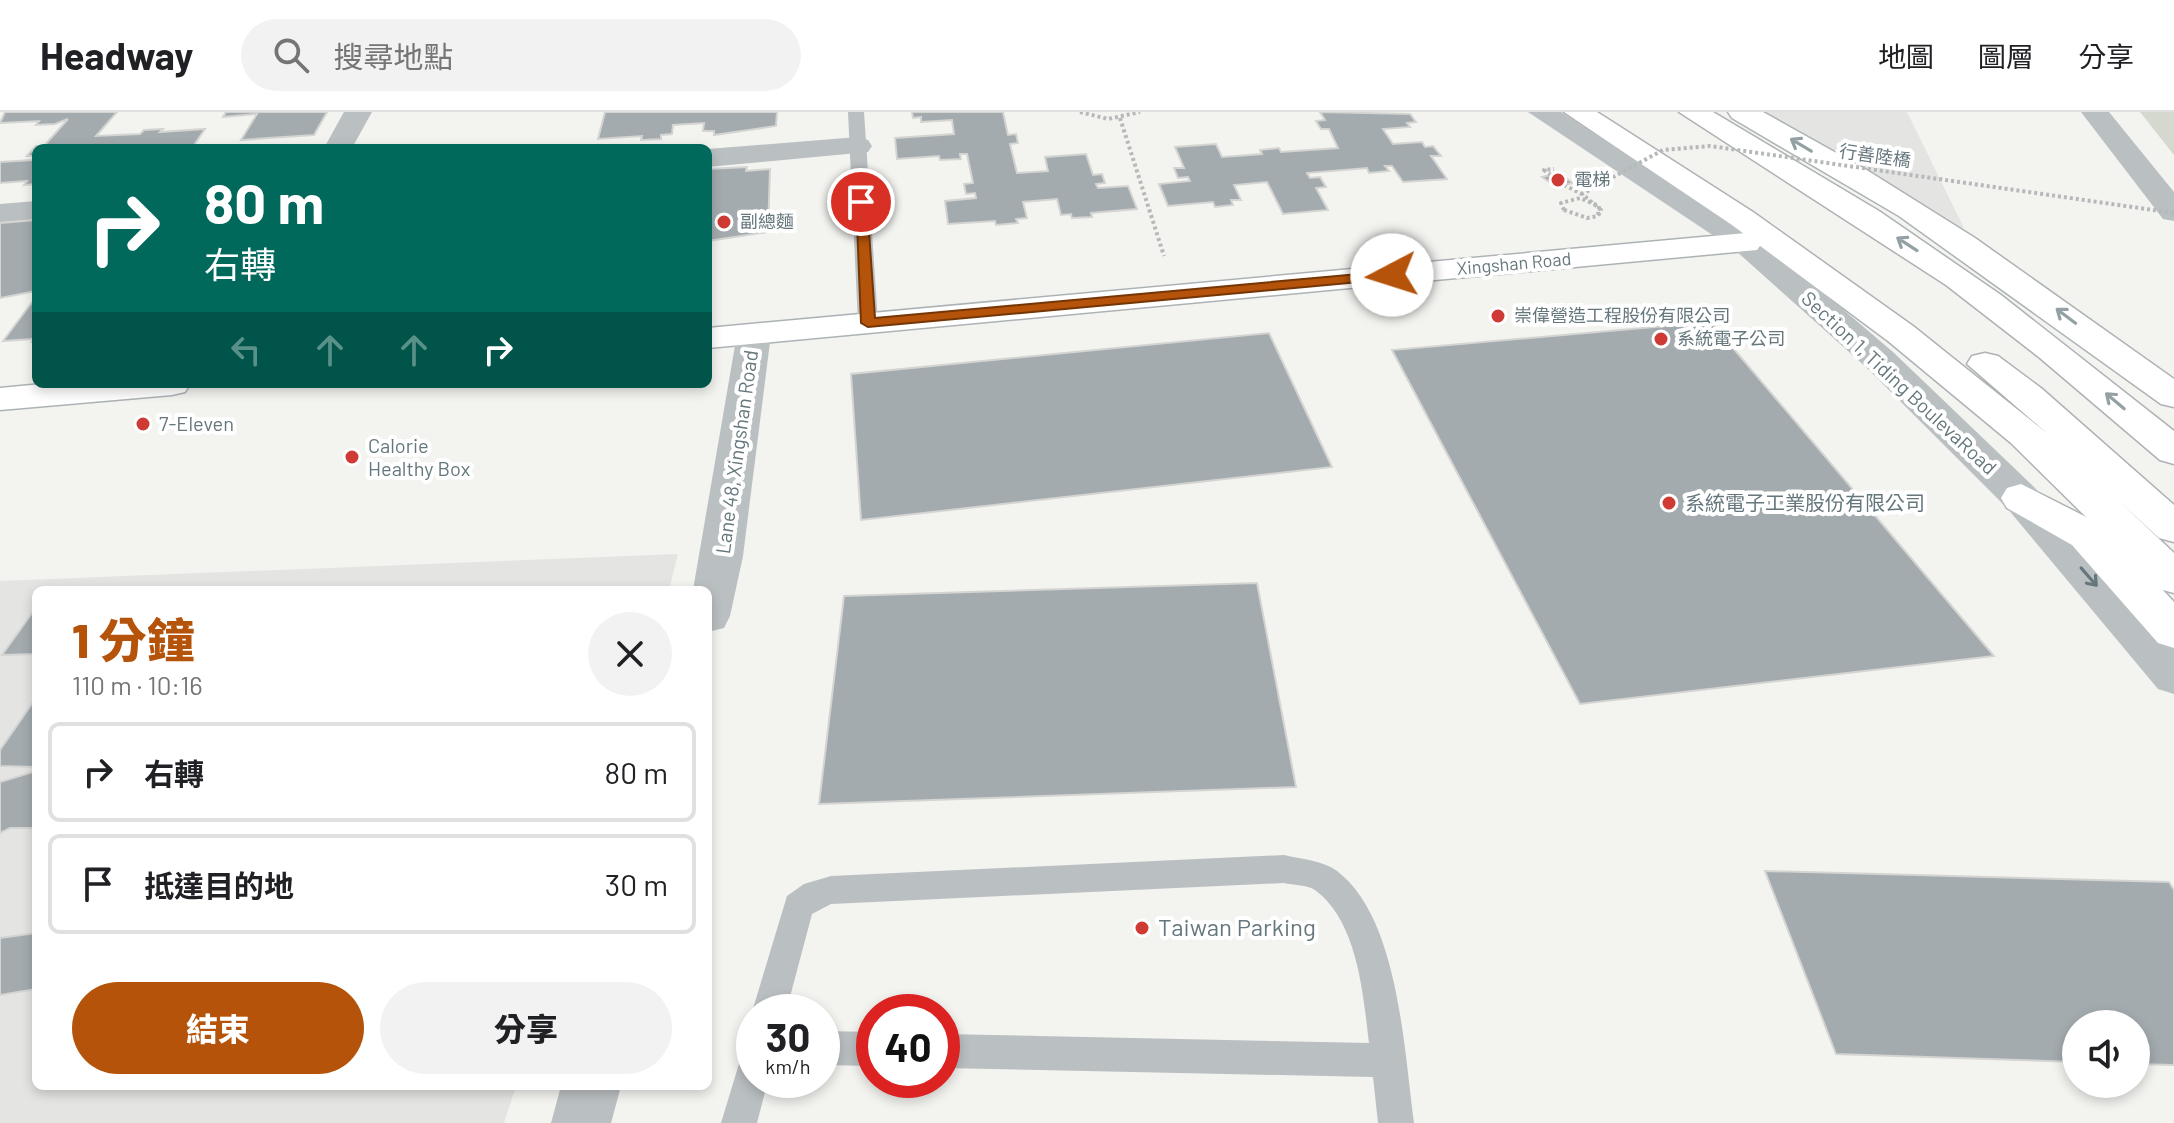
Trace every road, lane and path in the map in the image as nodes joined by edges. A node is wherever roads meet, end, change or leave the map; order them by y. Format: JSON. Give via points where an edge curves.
{"nodes":[{"id":1,"x":358,"y":112,"type":"edge"},
{"id":2,"x":856,"y":112,"type":"edge"},
{"id":3,"x":1080,"y":112,"type":"edge"},
{"id":4,"x":1140,"y":112,"type":"edge"},
{"id":5,"x":1542,"y":112,"type":"edge"},
{"id":6,"x":1567,"y":112,"type":"edge"},
{"id":7,"x":1578,"y":112,"type":"edge"},
{"id":8,"x":1618,"y":112,"type":"edge"},
{"id":9,"x":1693,"y":112,"type":"edge"},
{"id":10,"x":1742,"y":112,"type":"edge"},
{"id":11,"x":2095,"y":112,"type":"edge"},
{"id":12,"x":1120,"y":118,"type":"junction"},
{"id":13,"x":340,"y":144,"type":"edge"},
{"id":14,"x":858,"y":146,"type":"junction"},
{"id":15,"x":712,"y":158,"type":"edge"},
{"id":16,"x":1564,"y":185,"type":"dead end"},
{"id":17,"x":1582,"y":194,"type":"junction"},
{"id":18,"x":32,"y":210,"type":"edge"},
{"id":19,"x":2174,"y":212,"type":"edge"},
{"id":20,"x":0,"y":213,"type":"edge"},
{"id":21,"x":1574,"y":216,"type":"junction"},
{"id":22,"x":1746,"y":243,"type":"junction"},
{"id":23,"x":1166,"y":260,"type":"dead end"},
{"id":24,"x":868,"y":323,"type":"junction"},
{"id":25,"x":754,"y":334,"type":"junction"},
{"id":26,"x":712,"y":338,"type":"edge"},
{"id":27,"x":126,"y":388,"type":"edge"},
{"id":28,"x":2174,"y":396,"type":"edge"},
{"id":29,"x":0,"y":399,"type":"edge"},
{"id":30,"x":2174,"y":451,"type":"edge"},
{"id":31,"x":2021,"y":498,"type":"junction"},
{"id":32,"x":2174,"y":528,"type":"edge"},
{"id":33,"x":2174,"y":578,"type":"edge"},
{"id":34,"x":2174,"y":589,"type":"edge"},
{"id":35,"x":712,"y":599,"type":"edge"},
{"id":36,"x":2174,"y":631,"type":"edge"},
{"id":37,"x":2174,"y":676,"type":"edge"},
{"id":38,"x":774,"y":994,"type":"edge"},
{"id":39,"x":960,"y":1051,"type":"edge"},
{"id":40,"x":1387,"y":1060,"type":"junction"},
{"id":41,"x":590,"y":1090,"type":"edge"},
{"id":42,"x":746,"y":1098,"type":"edge"},
{"id":43,"x":581,"y":1123,"type":"edge"},
{"id":44,"x":739,"y":1123,"type":"edge"},
{"id":45,"x":1396,"y":1123,"type":"edge"}],
"edges":[{"from":1,"to":13,"type":"street"},
{"from":2,"to":14,"type":"lane"},
{"from":3,"to":12,"type":"path"},
{"from":4,"to":12,"type":"path"},
{"from":5,"to":22,"type":"street","name":"Section 1, Tiding BoulevaRoad"},
{"from":6,"to":34,"type":"main road","name":"Section 1, Tiding BoulevaRoad","via":[[1624,144],[1859,306],[2052,465]]},
{"from":7,"to":33,"type":"main road","via":[[1684,176],[1850,292],[2005,417]]},
{"from":8,"to":32,"type":"main road","bridge":true,"via":[[1729,178],[1867,273],[2028,396]]},
{"from":30,"to":9,"type":"main road","one_way":true,"bridge":true,"via":[[1927,257]]},
{"from":28,"to":10,"type":"main road","one_way":true,"via":[[1911,210]]},
{"from":11,"to":19,"type":"street"},
{"from":12,"to":23,"type":"path"},
{"from":14,"to":15,"type":"street"},
{"from":14,"to":24,"type":"lane"},
{"from":16,"to":17,"type":"path"},
{"from":17,"to":19,"type":"path","name":"行善陸橋","bridge":true,"via":[[1663,150],[1710,146]]},
{"from":17,"to":21,"type":"path","bridge":true,"via":[[1601,210],[1598,216]]},
{"from":18,"to":20,"type":"street"},
{"from":21,"to":21,"type":"path","bridge":true,"via":[[1590,218],[1601,213],[1587,199],[1561,203]]},
{"from":22,"to":24,"type":"main road","name":"Xingshan Road"},
{"from":22,"to":31,"type":"street","name":"Section 1, Tiding BoulevaRoad","via":[[1880,360]]},
{"from":24,"to":25,"type":"main road","name":"Xingshan Road"},
{"from":25,"to":26,"type":"main road","name":"Xingshan Road"},
{"from":25,"to":35,"type":"street","name":"Lane 48, Xingshan Road"},
{"from":27,"to":29,"type":"main road"},
{"from":31,"to":36,"type":"main road","via":[[2087,535]]},
{"from":31,"to":37,"type":"street","name":"Section 1, Tiding BoulevaRoad","one_way":true},
{"from":38,"to":40,"type":"lane","via":[[798,906],[831,890],[1284,869],[1323,878],[1344,897],[1371,952]]},
{"from":39,"to":40,"type":"lane"},
{"from":40,"to":45,"type":"lane"},
{"from":41,"to":43,"type":"street"},
{"from":42,"to":44,"type":"lane"}]}
